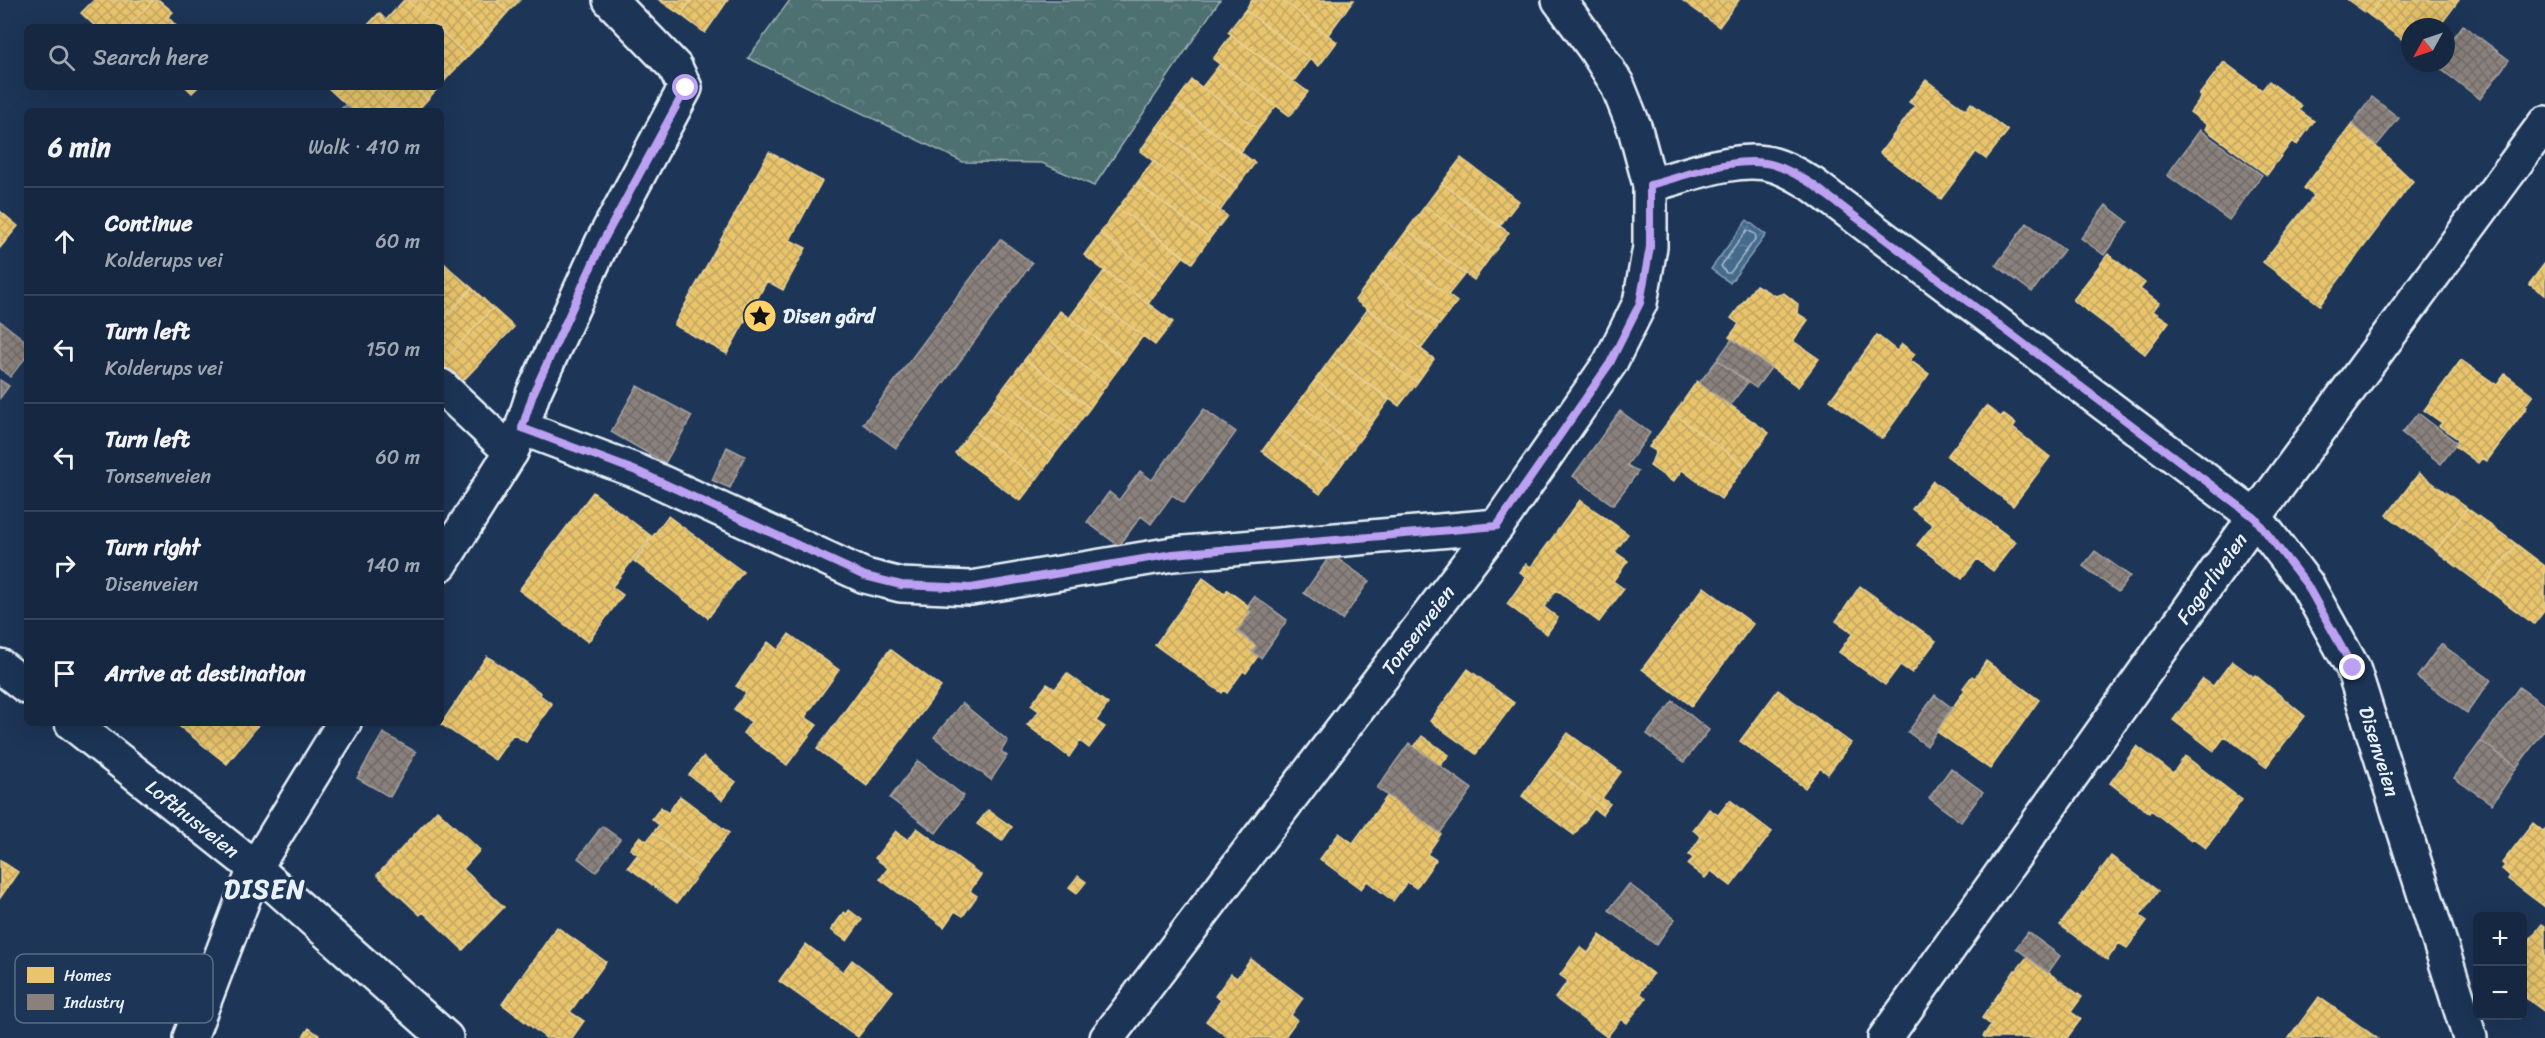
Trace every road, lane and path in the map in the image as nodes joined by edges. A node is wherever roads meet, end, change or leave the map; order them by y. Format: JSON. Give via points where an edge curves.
{"nodes":[{"id":1,"x":610,"y":0,"type":"edge"},
{"id":2,"x":1558,"y":0,"type":"edge"},
{"id":3,"x":2545,"y":123,"type":"edge"},
{"id":4,"x":1650,"y":185,"type":"junction"},
{"id":5,"x":444,"y":388,"type":"edge"},
{"id":6,"x":517,"y":440,"type":"junction"},
{"id":7,"x":2255,"y":518,"type":"junction"},
{"id":8,"x":1497,"y":526,"type":"junction"},
{"id":9,"x":444,"y":559,"type":"edge"},
{"id":10,"x":0,"y":666,"type":"edge"},
{"id":11,"x":24,"y":685,"type":"edge"},
{"id":12,"x":76,"y":726,"type":"edge"},
{"id":13,"x":342,"y":726,"type":"edge"},
{"id":14,"x":255,"y":868,"type":"junction"},
{"id":15,"x":213,"y":978,"type":"edge"},
{"id":16,"x":196,"y":1023,"type":"edge"},
{"id":17,"x":190,"y":1038,"type":"edge"},
{"id":18,"x":446,"y":1038,"type":"edge"},
{"id":19,"x":1107,"y":1038,"type":"edge"},
{"id":20,"x":1885,"y":1038,"type":"edge"},
{"id":21,"x":2470,"y":1038,"type":"edge"}],
"edges":[{"from":1,"to":6,"type":"street","via":[[675,67],[686,88],[602,243],[533,394]]},
{"from":2,"to":4,"type":"street","via":[[1617,84],[1635,129]]},
{"from":3,"to":7,"type":"street","name":"Fagerliveien"},
{"from":4,"to":7,"type":"street","name":"Disenveien","via":[[1754,161],[1792,172]]},
{"from":4,"to":8,"type":"street","name":"Tonsenveien","via":[[1650,247],[1640,303],[1610,363]]},
{"from":5,"to":6,"type":"street"},
{"from":6,"to":8,"type":"street","via":[[639,472],[865,576],[901,585],[971,588],[1173,554]]},
{"from":6,"to":9,"type":"street"},
{"from":7,"to":20,"type":"street","name":"Fagerliveien"},
{"from":7,"to":21,"type":"street","name":"Disenveien","via":[[2307,585],[2353,668]]},
{"from":8,"to":19,"type":"street","name":"Tonsenveien"},
{"from":10,"to":11,"type":"street"},
{"from":12,"to":14,"type":"street","name":"Lofthusveien"},
{"from":13,"to":14,"type":"street"},
{"from":14,"to":15,"type":"street"},
{"from":14,"to":18,"type":"street","name":"Lofthusveien"},
{"from":16,"to":17,"type":"street"}]}
